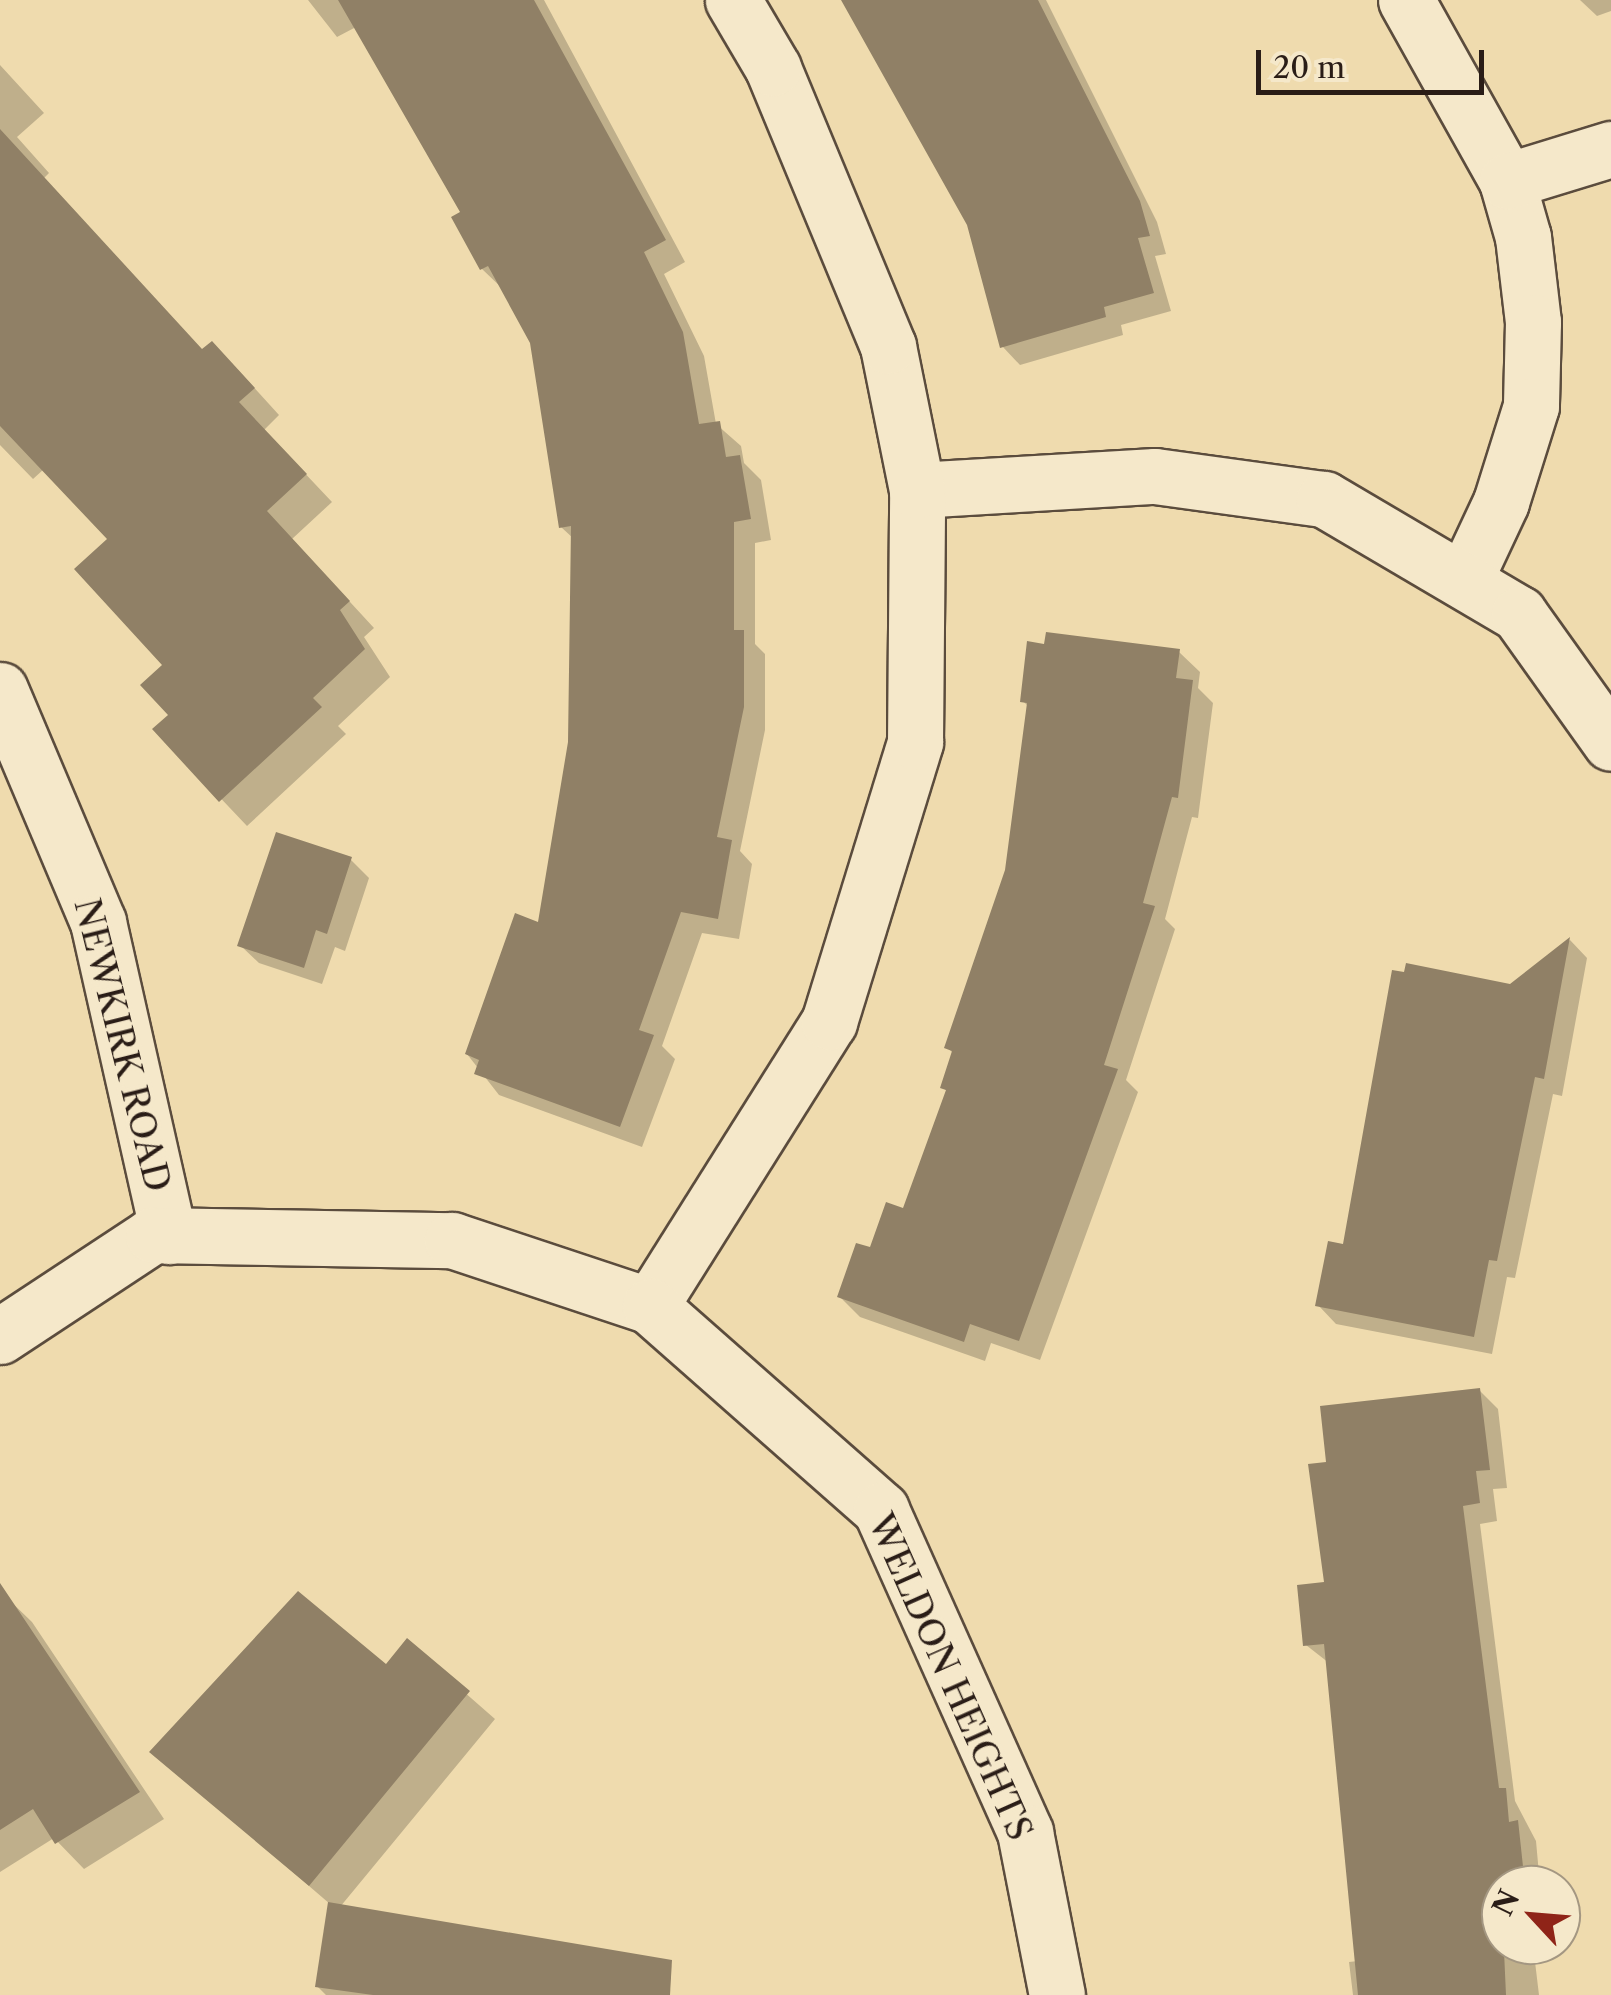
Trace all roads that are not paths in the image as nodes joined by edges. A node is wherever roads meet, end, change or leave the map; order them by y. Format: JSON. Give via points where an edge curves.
{"nodes":[{"id":1,"x":733,"y":0,"type":"edge"},
{"id":2,"x":1406,"y":0,"type":"edge"},
{"id":3,"x":1611,"y":149,"type":"edge"},
{"id":4,"x":1507,"y":181,"type":"junction"},
{"id":5,"x":918,"y":490,"type":"junction"},
{"id":6,"x":1464,"y":581,"type":"junction"},
{"id":7,"x":0,"y":690,"type":"edge"},
{"id":8,"x":1611,"y":743,"type":"edge"},
{"id":9,"x":168,"y":1236,"type":"junction"},
{"id":10,"x":650,"y":1306,"type":"junction"},
{"id":11,"x":0,"y":1336,"type":"edge"},
{"id":12,"x":1056,"y":1995,"type":"edge"}],
"edges":[{"from":1,"to":5,"type":"street","via":[[773,68],[888,346]]},
{"from":2,"to":4,"type":"street"},
{"from":3,"to":4,"type":"street"},
{"from":4,"to":6,"type":"street","via":[[1523,237],[1533,322],[1531,406],[1502,502]]},
{"from":5,"to":6,"type":"street","via":[[1156,476],[1324,499]]},
{"from":5,"to":10,"type":"street","via":[[915,742],[829,1022]]},
{"from":6,"to":8,"type":"street","via":[[1518,614]]},
{"from":7,"to":9,"type":"street","name":"NEWKIRK ROAD","via":[[98,922]]},
{"from":9,"to":10,"type":"street","name":"WELDON HEIGHTS","via":[[452,1240]]},
{"from":9,"to":11,"type":"street","name":"WELDON HEIGHTS","via":[[154,1236]]},
{"from":10,"to":12,"type":"street","name":"WELDON HEIGHTS","via":[[881,1510],[1025,1832]]}]}
